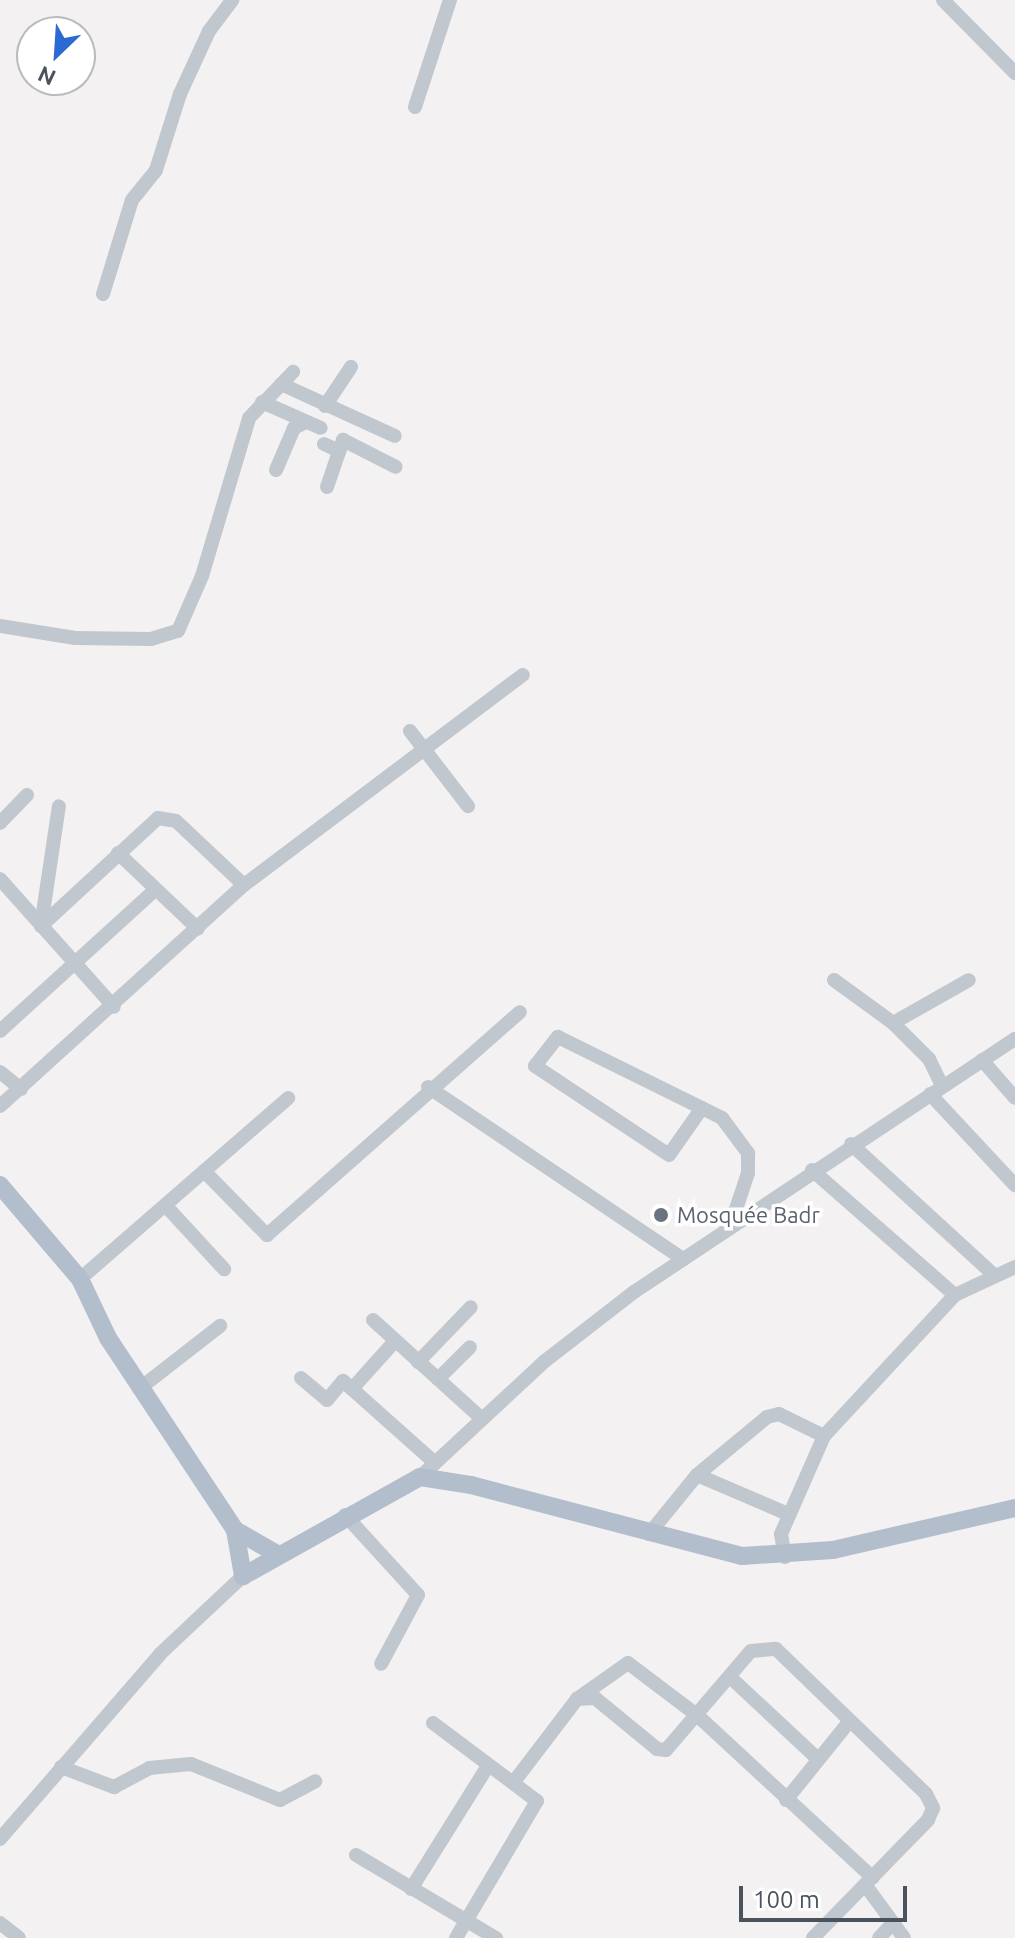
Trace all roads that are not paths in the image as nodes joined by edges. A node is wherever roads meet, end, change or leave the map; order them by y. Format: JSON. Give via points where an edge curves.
{"nodes":[{"id":1,"x":232,"y":0,"type":"edge"},
{"id":2,"x":450,"y":0,"type":"edge"},
{"id":3,"x":943,"y":0,"type":"edge"},
{"id":4,"x":1015,"y":73,"type":"edge"},
{"id":5,"x":415,"y":107,"type":"dead end"},
{"id":6,"x":103,"y":294,"type":"dead end"},
{"id":7,"x":351,"y":367,"type":"dead end"},
{"id":8,"x":293,"y":372,"type":"dead end"},
{"id":9,"x":281,"y":384,"type":"junction"},
{"id":10,"x":262,"y":402,"type":"junction"},
{"id":11,"x":325,"y":406,"type":"junction"},
{"id":12,"x":306,"y":422,"type":"junction"},
{"id":13,"x":321,"y":428,"type":"dead end"},
{"id":14,"x":395,"y":436,"type":"dead end"},
{"id":15,"x":324,"y":444,"type":"dead end"},
{"id":16,"x":339,"y":451,"type":"junction"},
{"id":17,"x":396,"y":467,"type":"dead end"},
{"id":18,"x":276,"y":470,"type":"dead end"},
{"id":19,"x":327,"y":487,"type":"dead end"},
{"id":20,"x":0,"y":626,"type":"edge"},
{"id":21,"x":523,"y":675,"type":"dead end"},
{"id":22,"x":410,"y":731,"type":"dead end"},
{"id":23,"x":425,"y":750,"type":"junction"},
{"id":24,"x":27,"y":795,"type":"dead end"},
{"id":25,"x":59,"y":806,"type":"dead end"},
{"id":26,"x":468,"y":806,"type":"dead end"},
{"id":27,"x":0,"y":823,"type":"edge"},
{"id":28,"x":118,"y":853,"type":"junction"},
{"id":29,"x":0,"y":879,"type":"edge"},
{"id":30,"x":244,"y":885,"type":"junction"},
{"id":31,"x":155,"y":890,"type":"junction"},
{"id":32,"x":41,"y":926,"type":"junction"},
{"id":33,"x":198,"y":929,"type":"junction"},
{"id":34,"x":78,"y":963,"type":"junction"},
{"id":35,"x":834,"y":980,"type":"dead end"},
{"id":36,"x":969,"y":980,"type":"dead end"},
{"id":37,"x":114,"y":1007,"type":"junction"},
{"id":38,"x":520,"y":1012,"type":"dead end"},
{"id":39,"x":893,"y":1023,"type":"junction"},
{"id":40,"x":0,"y":1031,"type":"edge"},
{"id":41,"x":1013,"y":1044,"type":"edge"},
{"id":42,"x":982,"y":1060,"type":"junction"},
{"id":43,"x":0,"y":1072,"type":"edge"},
{"id":44,"x":428,"y":1087,"type":"junction"},
{"id":45,"x":21,"y":1089,"type":"junction"},
{"id":46,"x":936,"y":1090,"type":"junction"},
{"id":47,"x":288,"y":1098,"type":"dead end"},
{"id":48,"x":1015,"y":1098,"type":"edge"},
{"id":49,"x":0,"y":1106,"type":"edge"},
{"id":50,"x":702,"y":1108,"type":"junction"},
{"id":51,"x":851,"y":1144,"type":"junction"},
{"id":52,"x":812,"y":1170,"type":"junction"},
{"id":53,"x":204,"y":1171,"type":"junction"},
{"id":54,"x":0,"y":1185,"type":"edge"},
{"id":55,"x":1015,"y":1185,"type":"edge"},
{"id":56,"x":166,"y":1206,"type":"junction"},
{"id":57,"x":730,"y":1227,"type":"junction"},
{"id":58,"x":683,"y":1259,"type":"junction"},
{"id":59,"x":1015,"y":1267,"type":"edge"},
{"id":60,"x":224,"y":1269,"type":"dead end"},
{"id":61,"x":994,"y":1275,"type":"junction"},
{"id":62,"x":80,"y":1279,"type":"junction"},
{"id":63,"x":955,"y":1295,"type":"junction"},
{"id":64,"x":471,"y":1307,"type":"dead end"},
{"id":65,"x":373,"y":1320,"type":"dead end"},
{"id":66,"x":220,"y":1326,"type":"dead end"},
{"id":67,"x":395,"y":1341,"type":"junction"},
{"id":68,"x":470,"y":1347,"type":"dead end"},
{"id":69,"x":418,"y":1362,"type":"junction"},
{"id":70,"x":301,"y":1378,"type":"dead end"},
{"id":71,"x":438,"y":1379,"type":"junction"},
{"id":72,"x":139,"y":1389,"type":"junction"},
{"id":73,"x":352,"y":1389,"type":"junction"},
{"id":74,"x":481,"y":1418,"type":"junction"},
{"id":75,"x":824,"y":1436,"type":"junction"},
{"id":76,"x":435,"y":1463,"type":"junction"},
{"id":77,"x":697,"y":1475,"type":"junction"},
{"id":78,"x":420,"y":1477,"type":"junction"},
{"id":79,"x":1015,"y":1508,"type":"edge"},
{"id":80,"x":788,"y":1514,"type":"junction"},
{"id":81,"x":345,"y":1515,"type":"junction"},
{"id":82,"x":235,"y":1530,"type":"junction"},
{"id":83,"x":649,"y":1534,"type":"junction"},
{"id":84,"x":277,"y":1554,"type":"junction"},
{"id":85,"x":785,"y":1557,"type":"junction"},
{"id":86,"x":243,"y":1576,"type":"junction"},
{"id":87,"x":381,"y":1664,"type":"dead end"},
{"id":88,"x":730,"y":1677,"type":"junction"},
{"id":89,"x":577,"y":1699,"type":"junction"},
{"id":90,"x":698,"y":1716,"type":"junction"},
{"id":91,"x":849,"y":1722,"type":"junction"},
{"id":92,"x":433,"y":1723,"type":"dead end"},
{"id":93,"x":818,"y":1759,"type":"junction"},
{"id":94,"x":488,"y":1766,"type":"junction"},
{"id":95,"x":61,"y":1767,"type":"junction"},
{"id":96,"x":315,"y":1781,"type":"dead end"},
{"id":97,"x":513,"y":1783,"type":"junction"},
{"id":98,"x":786,"y":1800,"type":"junction"},
{"id":99,"x":0,"y":1839,"type":"edge"},
{"id":100,"x":356,"y":1855,"type":"dead end"},
{"id":101,"x":869,"y":1882,"type":"junction"},
{"id":102,"x":411,"y":1889,"type":"junction"},
{"id":103,"x":465,"y":1922,"type":"junction"},
{"id":104,"x":0,"y":1923,"type":"edge"},
{"id":105,"x":893,"y":1923,"type":"junction"},
{"id":106,"x":19,"y":1938,"type":"edge"},
{"id":107,"x":456,"y":1938,"type":"edge"},
{"id":108,"x":496,"y":1938,"type":"edge"},
{"id":109,"x":813,"y":1938,"type":"edge"},
{"id":110,"x":879,"y":1938,"type":"edge"},
{"id":111,"x":904,"y":1938,"type":"edge"}],
"edges":[{"from":1,"to":6,"type":"street","via":[[209,31],[180,94],[156,170],[132,200]]},
{"from":2,"to":5,"type":"street"},
{"from":3,"to":4,"type":"street"},
{"from":7,"to":11,"type":"street"},
{"from":8,"to":9,"type":"street"},
{"from":9,"to":10,"type":"street"},
{"from":9,"to":11,"type":"street"},
{"from":10,"to":12,"type":"street"},
{"from":10,"to":20,"type":"street","via":[[239,444],[202,576],[178,631],[151,639],[75,638]]},
{"from":11,"to":14,"type":"street"},
{"from":12,"to":13,"type":"street"},
{"from":12,"to":18,"type":"street","via":[[303,429],[294,428]]},
{"from":15,"to":16,"type":"street"},
{"from":16,"to":17,"type":"street","via":[[343,440]]},
{"from":16,"to":19,"type":"street"},
{"from":21,"to":23,"type":"street"},
{"from":22,"to":23,"type":"street"},
{"from":23,"to":26,"type":"street"},
{"from":23,"to":30,"type":"street"},
{"from":24,"to":27,"type":"street"},
{"from":25,"to":32,"type":"street"},
{"from":28,"to":30,"type":"street","via":[[166,817]]},
{"from":28,"to":31,"type":"street"},
{"from":28,"to":32,"type":"street"},
{"from":29,"to":32,"type":"street"},
{"from":30,"to":33,"type":"street"},
{"from":31,"to":33,"type":"street"},
{"from":31,"to":34,"type":"street"},
{"from":32,"to":34,"type":"street"},
{"from":33,"to":37,"type":"street"},
{"from":34,"to":37,"type":"street"},
{"from":34,"to":40,"type":"street"},
{"from":35,"to":39,"type":"street"},
{"from":36,"to":39,"type":"street"},
{"from":37,"to":45,"type":"street"},
{"from":38,"to":44,"type":"street"},
{"from":39,"to":46,"type":"street","via":[[929,1059]]},
{"from":41,"to":42,"type":"street"},
{"from":42,"to":46,"type":"street"},
{"from":42,"to":48,"type":"street"},
{"from":43,"to":45,"type":"street"},
{"from":44,"to":53,"type":"street","via":[[267,1235]]},
{"from":44,"to":58,"type":"street"},
{"from":45,"to":49,"type":"street"},
{"from":46,"to":51,"type":"street"},
{"from":46,"to":55,"type":"street"},
{"from":47,"to":53,"type":"street"},
{"from":50,"to":50,"type":"street","via":[[558,1037],[535,1066],[669,1155]]},
{"from":50,"to":57,"type":"street","via":[[722,1118],[748,1153],[748,1173]]},
{"from":51,"to":52,"type":"street"},
{"from":51,"to":61,"type":"street"},
{"from":52,"to":57,"type":"street"},
{"from":52,"to":63,"type":"street"},
{"from":53,"to":56,"type":"street"},
{"from":54,"to":62,"type":"main road"},
{"from":56,"to":60,"type":"street"},
{"from":56,"to":62,"type":"street"},
{"from":57,"to":58,"type":"street"},
{"from":58,"to":74,"type":"street"},
{"from":59,"to":61,"type":"street"},
{"from":61,"to":63,"type":"street"},
{"from":62,"to":72,"type":"main road"},
{"from":63,"to":75,"type":"street"},
{"from":64,"to":69,"type":"street"},
{"from":65,"to":67,"type":"street"},
{"from":66,"to":72,"type":"street"},
{"from":67,"to":69,"type":"street"},
{"from":67,"to":73,"type":"street"},
{"from":68,"to":71,"type":"street"},
{"from":69,"to":71,"type":"street"},
{"from":70,"to":73,"type":"street","via":[[327,1400],[343,1381]]},
{"from":71,"to":74,"type":"street"},
{"from":72,"to":82,"type":"main road"},
{"from":73,"to":76,"type":"street"},
{"from":74,"to":76,"type":"street"},
{"from":75,"to":77,"type":"street","via":[[773,1414]]},
{"from":75,"to":80,"type":"street"},
{"from":76,"to":78,"type":"street"},
{"from":77,"to":80,"type":"street"},
{"from":77,"to":83,"type":"street"},
{"from":78,"to":81,"type":"main road"},
{"from":78,"to":83,"type":"main road","via":[[471,1485]]},
{"from":79,"to":85,"type":"main road"},
{"from":80,"to":85,"type":"street","via":[[781,1534]]},
{"from":81,"to":84,"type":"main road"},
{"from":81,"to":87,"type":"street","via":[[418,1595]]},
{"from":82,"to":84,"type":"main road"},
{"from":82,"to":86,"type":"main road"},
{"from":83,"to":85,"type":"main road","via":[[712,1552]]},
{"from":84,"to":86,"type":"main road"},
{"from":86,"to":95,"type":"street","via":[[187,1624]]},
{"from":88,"to":90,"type":"street"},
{"from":88,"to":91,"type":"street","via":[[751,1651],[776,1649]]},
{"from":88,"to":93,"type":"street"},
{"from":89,"to":90,"type":"street","via":[[628,1663]]},
{"from":89,"to":90,"type":"street","via":[[595,1698],[657,1749],[671,1747]]},
{"from":89,"to":97,"type":"street"},
{"from":90,"to":98,"type":"street"},
{"from":91,"to":93,"type":"street"},
{"from":91,"to":101,"type":"street","via":[[932,1801],[928,1820]]},
{"from":92,"to":94,"type":"street"},
{"from":93,"to":98,"type":"street"},
{"from":94,"to":97,"type":"street"},
{"from":94,"to":102,"type":"street"},
{"from":95,"to":96,"type":"street","via":[[114,1787],[149,1768],[191,1764],[280,1800]]},
{"from":95,"to":99,"type":"street"},
{"from":97,"to":103,"type":"street","via":[[537,1801]]},
{"from":98,"to":101,"type":"street"},
{"from":100,"to":102,"type":"street"},
{"from":101,"to":105,"type":"street"},
{"from":101,"to":109,"type":"street"},
{"from":102,"to":103,"type":"street"},
{"from":103,"to":107,"type":"street"},
{"from":103,"to":108,"type":"street"},
{"from":104,"to":106,"type":"street"},
{"from":105,"to":110,"type":"street"},
{"from":105,"to":111,"type":"street"}]}
